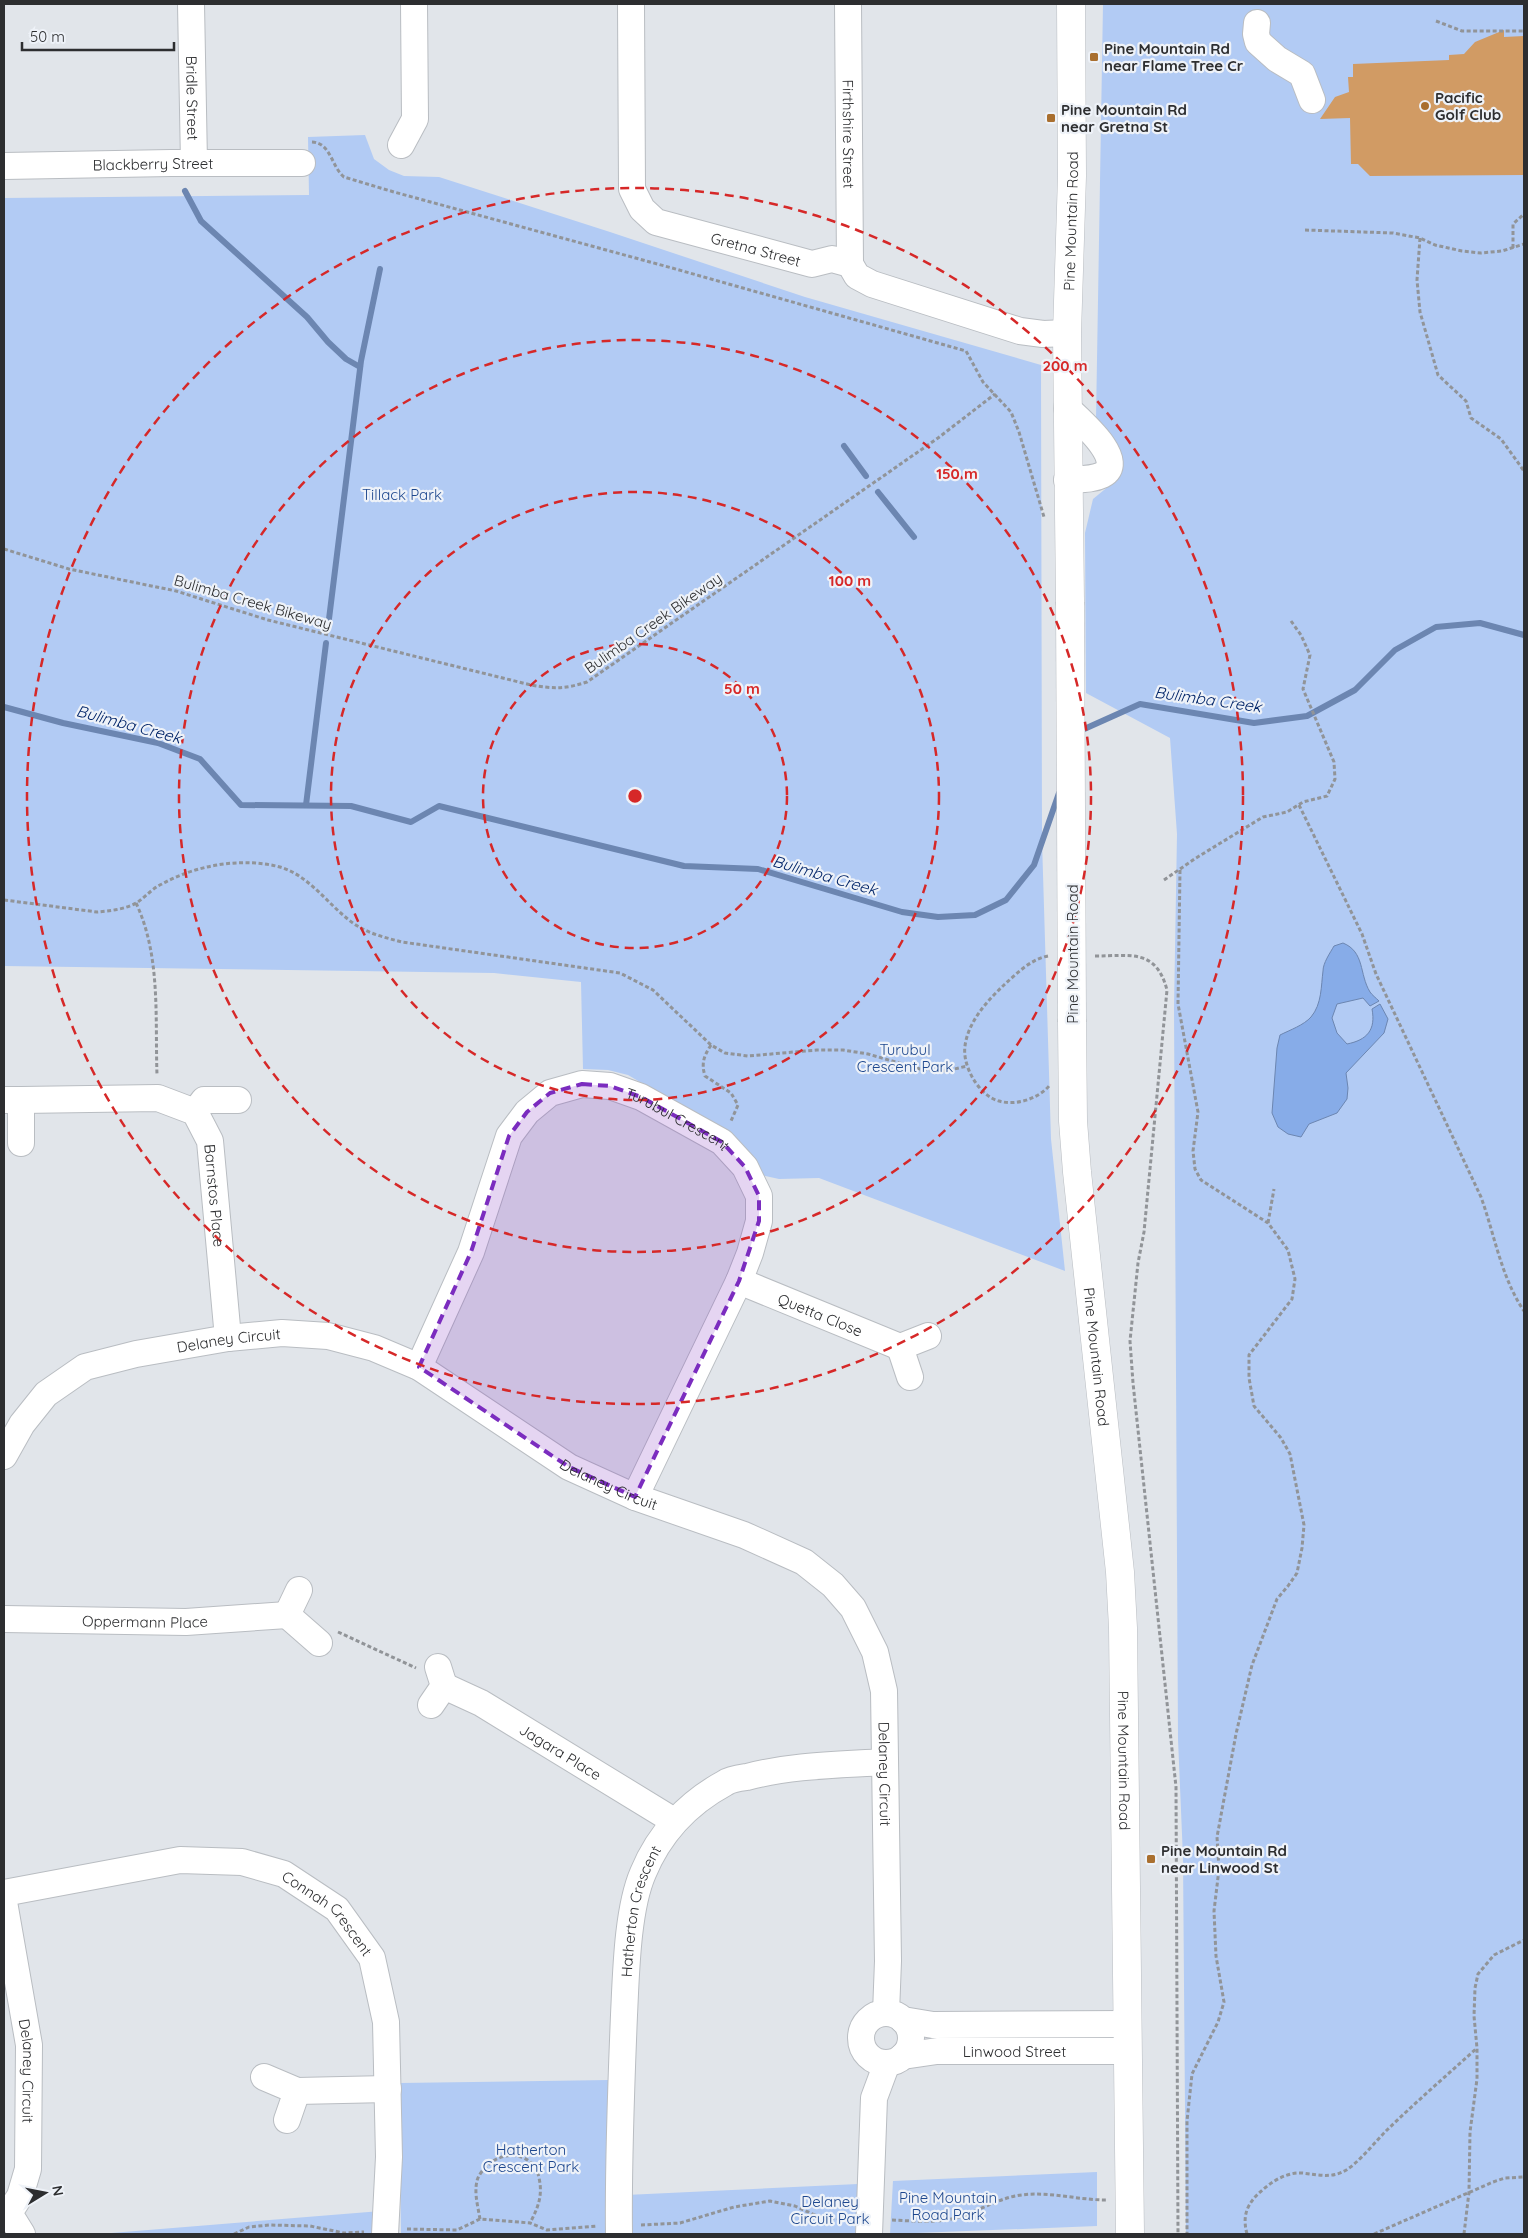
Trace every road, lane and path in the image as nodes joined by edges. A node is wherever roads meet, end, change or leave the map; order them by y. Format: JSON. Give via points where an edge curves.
{"nodes":[{"id":1,"x":191,"y":4,"type":"edge"},
{"id":2,"x":414,"y":4,"type":"edge"},
{"id":3,"x":631,"y":4,"type":"edge"},
{"id":4,"x":848,"y":4,"type":"edge"},
{"id":5,"x":1071,"y":4,"type":"edge"},
{"id":6,"x":1436,"y":21,"type":"dead end"},
{"id":7,"x":1258,"y":23,"type":"dead end"},
{"id":8,"x":1524,"y":31,"type":"edge"},
{"id":9,"x":1312,"y":100,"type":"dead end"},
{"id":10,"x":401,"y":145,"type":"dead end"},
{"id":11,"x":304,"y":153,"type":"joint"},
{"id":12,"x":194,"y":163,"type":"junction"},
{"id":13,"x":4,"y":166,"type":"edge"},
{"id":14,"x":1524,"y":214,"type":"edge"},
{"id":15,"x":1305,"y":230,"type":"dead end"},
{"id":16,"x":1420,"y":238,"type":"junction"},
{"id":17,"x":1524,"y":244,"type":"edge"},
{"id":18,"x":1512,"y":248,"type":"junction"},
{"id":19,"x":850,"y":264,"type":"junction"},
{"id":20,"x":1066,"y":333,"type":"junction"},
{"id":21,"x":996,"y":394,"type":"junction"},
{"id":22,"x":1067,"y":408,"type":"junction"},
{"id":23,"x":1524,"y":472,"type":"edge"},
{"id":24,"x":1068,"y":480,"type":"junction"},
{"id":25,"x":1047,"y":525,"type":"dead end"},
{"id":26,"x":4,"y":549,"type":"edge"},
{"id":27,"x":1291,"y":621,"type":"dead end"},
{"id":28,"x":1299,"y":805,"type":"junction"},
{"id":29,"x":1180,"y":870,"type":"junction"},
{"id":30,"x":1164,"y":880,"type":"dead end"},
{"id":31,"x":4,"y":900,"type":"edge"},
{"id":32,"x":136,"y":903,"type":"junction"},
{"id":33,"x":711,"y":1045,"type":"junction"},
{"id":34,"x":967,"y":1066,"type":"dead end"},
{"id":35,"x":158,"y":1098,"type":"junction"},
{"id":36,"x":12,"y":1100,"type":"edge"},
{"id":37,"x":238,"y":1100,"type":"dead end"},
{"id":38,"x":195,"y":1112,"type":"junction"},
{"id":39,"x":722,"y":1142,"type":"junction"},
{"id":40,"x":21,"y":1144,"type":"dead end"},
{"id":41,"x":1274,"y":1189,"type":"dead end"},
{"id":42,"x":1268,"y":1222,"type":"junction"},
{"id":43,"x":739,"y":1281,"type":"junction"},
{"id":44,"x":1524,"y":1311,"type":"edge"},
{"id":45,"x":928,"y":1336,"type":"dead end"},
{"id":46,"x":228,"y":1338,"type":"junction"},
{"id":47,"x":900,"y":1347,"type":"junction"},
{"id":48,"x":419,"y":1367,"type":"junction"},
{"id":49,"x":910,"y":1377,"type":"dead end"},
{"id":50,"x":4,"y":1456,"type":"edge"},
{"id":51,"x":636,"y":1497,"type":"junction"},
{"id":52,"x":299,"y":1590,"type":"dead end"},
{"id":53,"x":287,"y":1615,"type":"junction"},
{"id":54,"x":4,"y":1619,"type":"edge"},
{"id":55,"x":326,"y":1636,"type":"joint"},
{"id":56,"x":438,"y":1686,"type":"joint"},
{"id":57,"x":885,"y":1762,"type":"junction"},
{"id":58,"x":674,"y":1821,"type":"junction"},
{"id":59,"x":4,"y":1893,"type":"edge"},
{"id":60,"x":4,"y":1902,"type":"edge"},
{"id":61,"x":1524,"y":1940,"type":"edge"},
{"id":62,"x":895,"y":2016,"type":"junction"},
{"id":63,"x":1127,"y":2024,"type":"junction"},
{"id":64,"x":1477,"y":2048,"type":"junction"},
{"id":65,"x":1127,"y":2051,"type":"junction"},
{"id":66,"x":895,"y":2060,"type":"junction"},
{"id":67,"x":264,"y":2077,"type":"dead end"},
{"id":68,"x":388,"y":2089,"type":"junction"},
{"id":69,"x":297,"y":2091,"type":"junction"},
{"id":70,"x":287,"y":2120,"type":"dead end"},
{"id":71,"x":1524,"y":2177,"type":"edge"},
{"id":72,"x":1469,"y":2192,"type":"junction"},
{"id":73,"x":1112,"y":2200,"type":"dead end"},
{"id":74,"x":12,"y":2220,"type":"edge"},
{"id":75,"x":480,"y":2220,"type":"junction"},
{"id":76,"x":530,"y":2223,"type":"junction"},
{"id":77,"x":869,"y":2226,"type":"edge"},
{"id":78,"x":619,"y":2230,"type":"edge"},
{"id":79,"x":385,"y":2232,"type":"edge"},
{"id":80,"x":234,"y":2234,"type":"edge"},
{"id":81,"x":1130,"y":2234,"type":"edge"},
{"id":82,"x":1187,"y":2234,"type":"edge"},
{"id":83,"x":1247,"y":2234,"type":"edge"},
{"id":84,"x":1374,"y":2234,"type":"edge"},
{"id":85,"x":1464,"y":2234,"type":"edge"}],
"edges":[{"from":1,"to":12,"type":"street","name":"Bridle Street"},
{"from":2,"to":10,"type":"street","via":[[415,119]]},
{"from":3,"to":19,"type":"street","name":"Gretna Street","via":[[632,189],[642,209],[656,222],[812,264],[832,259]]},
{"from":4,"to":19,"type":"street","name":"Firthshire Street"},
{"from":5,"to":20,"type":"main road","name":"Pine Mountain Road","via":[[1072,176]]},
{"from":6,"to":8,"type":"path","via":[[1462,32]]},
{"from":7,"to":9,"type":"street","via":[[1258,42],[1277,59],[1302,74]]},
{"from":11,"to":12,"type":"street","name":"Blackberry Street"},
{"from":11,"to":21,"type":"path","via":[[319,142],[325,146],[344,177],[966,351],[983,382]]},
{"from":12,"to":13,"type":"street","name":"Blackberry Street"},
{"from":14,"to":18,"type":"path","via":[[1513,224]]},
{"from":15,"to":16,"type":"path","via":[[1367,231]]},
{"from":16,"to":18,"type":"path","via":[[1462,251],[1481,253]]},
{"from":16,"to":23,"type":"path","via":[[1417,280],[1420,312],[1438,375],[1466,401],[1471,418],[1502,439]]},
{"from":17,"to":18,"type":"path"},
{"from":19,"to":20,"type":"street","via":[[857,276],[872,284],[1020,330]]},
{"from":20,"to":22,"type":"main road","name":"Pine Mountain Road"},
{"from":21,"to":25,"type":"path","via":[[1010,412],[1019,432]]},
{"from":21,"to":26,"type":"path","name":"Bulimba Creek Bikeway","via":[[938,438],[587,682],[569,688],[530,685],[268,620],[176,591],[69,569]]},
{"from":22,"to":24,"type":"main road","name":"Pine Mountain Road"},
{"from":22,"to":24,"type":"street","via":[[1102,442],[1109,467],[1104,474],[1094,478]]},
{"from":24,"to":63,"type":"main road","name":"Pine Mountain Road","bridge":true,"via":[[1073,1121],[1120,1572]]},
{"from":27,"to":28,"type":"path","via":[[1310,655],[1303,689],[1334,762],[1335,779],[1327,796]]},
{"from":28,"to":29,"type":"path","via":[[1287,812],[1263,817]]},
{"from":28,"to":44,"type":"path","via":[[1362,934],[1376,974],[1481,1198],[1500,1262]]},
{"from":29,"to":30,"type":"path"},
{"from":29,"to":42,"type":"path","via":[[1178,1004],[1198,1112],[1193,1151],[1195,1170],[1201,1180]]},
{"from":31,"to":32,"type":"path","via":[[97,912]]},
{"from":32,"to":33,"type":"path","via":[[161,884],[193,870],[255,862],[282,868],[301,877],[351,922],[370,933],[402,942],[620,973],[653,990]]},
{"from":32,"to":35,"type":"path","via":[[154,960]]},
{"from":33,"to":34,"type":"path","via":[[726,1053],[748,1056],[843,1050],[920,1069],[946,1071]]},
{"from":33,"to":39,"type":"path","via":[[702,1066],[705,1076],[732,1093],[738,1105]]},
{"from":35,"to":36,"type":"street"},
{"from":35,"to":38,"type":"street"},
{"from":36,"to":40,"type":"street"},
{"from":37,"to":38,"type":"street","via":[[204,1100]]},
{"from":38,"to":46,"type":"street","name":"Barnstos Place","via":[[210,1141]]},
{"from":39,"to":43,"type":"street","name":"Turubul Crescent","via":[[746,1167],[759,1196],[759,1221]]},
{"from":39,"to":48,"type":"street","name":"Turubul Crescent","via":[[642,1097],[610,1086],[582,1084],[550,1093],[527,1112],[509,1136],[471,1252]]},
{"from":41,"to":42,"type":"path"},
{"from":42,"to":82,"type":"path","via":[[1288,1250],[1296,1279],[1292,1299],[1249,1355],[1249,1378],[1254,1406],[1290,1454],[1304,1525],[1297,1573],[1277,1598],[1252,1665],[1217,1838],[1219,1869],[1214,1911],[1216,1956],[1224,2002],[1191,2081],[1187,2121]]},
{"from":43,"to":47,"type":"street","name":"Quetta Close"},
{"from":43,"to":51,"type":"street","name":"Turubul Crescent"},
{"from":45,"to":47,"type":"street"},
{"from":46,"to":48,"type":"street","name":"Delaney Circuit","via":[[282,1333],[328,1336],[374,1348]]},
{"from":46,"to":50,"type":"street","name":"Delaney Circuit","via":[[136,1354],[85,1367],[46,1394],[22,1424]]},
{"from":47,"to":49,"type":"street"},
{"from":48,"to":51,"type":"street","name":"Delaney Circuit","via":[[569,1467]]},
{"from":51,"to":57,"type":"street","name":"Delaney Circuit","via":[[744,1535],[796,1558],[833,1585],[853,1608],[874,1652],[884,1691]]},
{"from":52,"to":53,"type":"street"},
{"from":53,"to":54,"type":"street","name":"Oppermann Place","via":[[186,1622]]},
{"from":53,"to":55,"type":"street"},
{"from":55,"to":56,"type":"path","via":[[423,1672]]},
{"from":56,"to":58,"type":"street","name":"Jagara Place","via":[[481,1704]]},
{"from":57,"to":58,"type":"street","name":"Hatherton Crescent","via":[[773,1770],[727,1782]]},
{"from":57,"to":62,"type":"street","name":"Delaney Circuit","via":[[888,1961]]},
{"from":58,"to":78,"type":"street","name":"Hatherton Crescent","via":[[642,1874],[630,1933],[621,2098]]},
{"from":59,"to":68,"type":"street","name":"Connah Crescent","via":[[180,1860],[242,1862],[284,1874],[337,1909],[372,1958],[386,2022]]},
{"from":60,"to":74,"type":"street","name":"Delaney Circuit","via":[[29,2045],[28,2170]]},
{"from":61,"to":64,"type":"path","via":[[1494,1955],[1478,1974],[1474,2016]]},
{"from":62,"to":63,"type":"street","name":"Linwood Street","via":[[933,2025]]},
{"from":62,"to":66,"type":"street","via":[[909,2028],[911,2038],[909,2048]]},
{"from":62,"to":66,"type":"street","via":[[876,2015],[868,2020],[862,2029],[861,2039],[868,2057],[877,2062]]},
{"from":63,"to":65,"type":"main road","name":"Pine Mountain Road"},
{"from":64,"to":72,"type":"path"},
{"from":64,"to":83,"type":"path","via":[[1352,2166],[1330,2176],[1302,2173],[1273,2181],[1250,2202],[1245,2213]]},
{"from":65,"to":66,"type":"street","name":"Linwood Street","via":[[937,2051]]},
{"from":65,"to":81,"type":"main road","name":"Pine Mountain Road"},
{"from":66,"to":77,"type":"street","via":[[874,2098]]},
{"from":67,"to":69,"type":"street"},
{"from":68,"to":69,"type":"street"},
{"from":68,"to":79,"type":"street","name":"Connah Crescent"},
{"from":69,"to":70,"type":"street"},
{"from":71,"to":72,"type":"path","via":[[1505,2178]]},
{"from":72,"to":84,"type":"path"},
{"from":72,"to":85,"type":"path"},
{"from":73,"to":77,"type":"path","via":[[1042,2194],[1015,2196],[963,2216]]},
{"from":75,"to":76,"type":"path"},
{"from":75,"to":76,"type":"path","via":[[477,2179],[495,2158],[510,2154],[535,2167],[539,2176],[541,2196]]},
{"from":75,"to":79,"type":"path","via":[[457,2230]]},
{"from":76,"to":78,"type":"path","via":[[547,2230]]},
{"from":77,"to":78,"type":"path","via":[[817,2216],[795,2206],[770,2201],[734,2207],[680,2223]]},
{"from":79,"to":80,"type":"path","via":[[344,2233],[310,2226],[269,2225],[249,2227]]}]}
